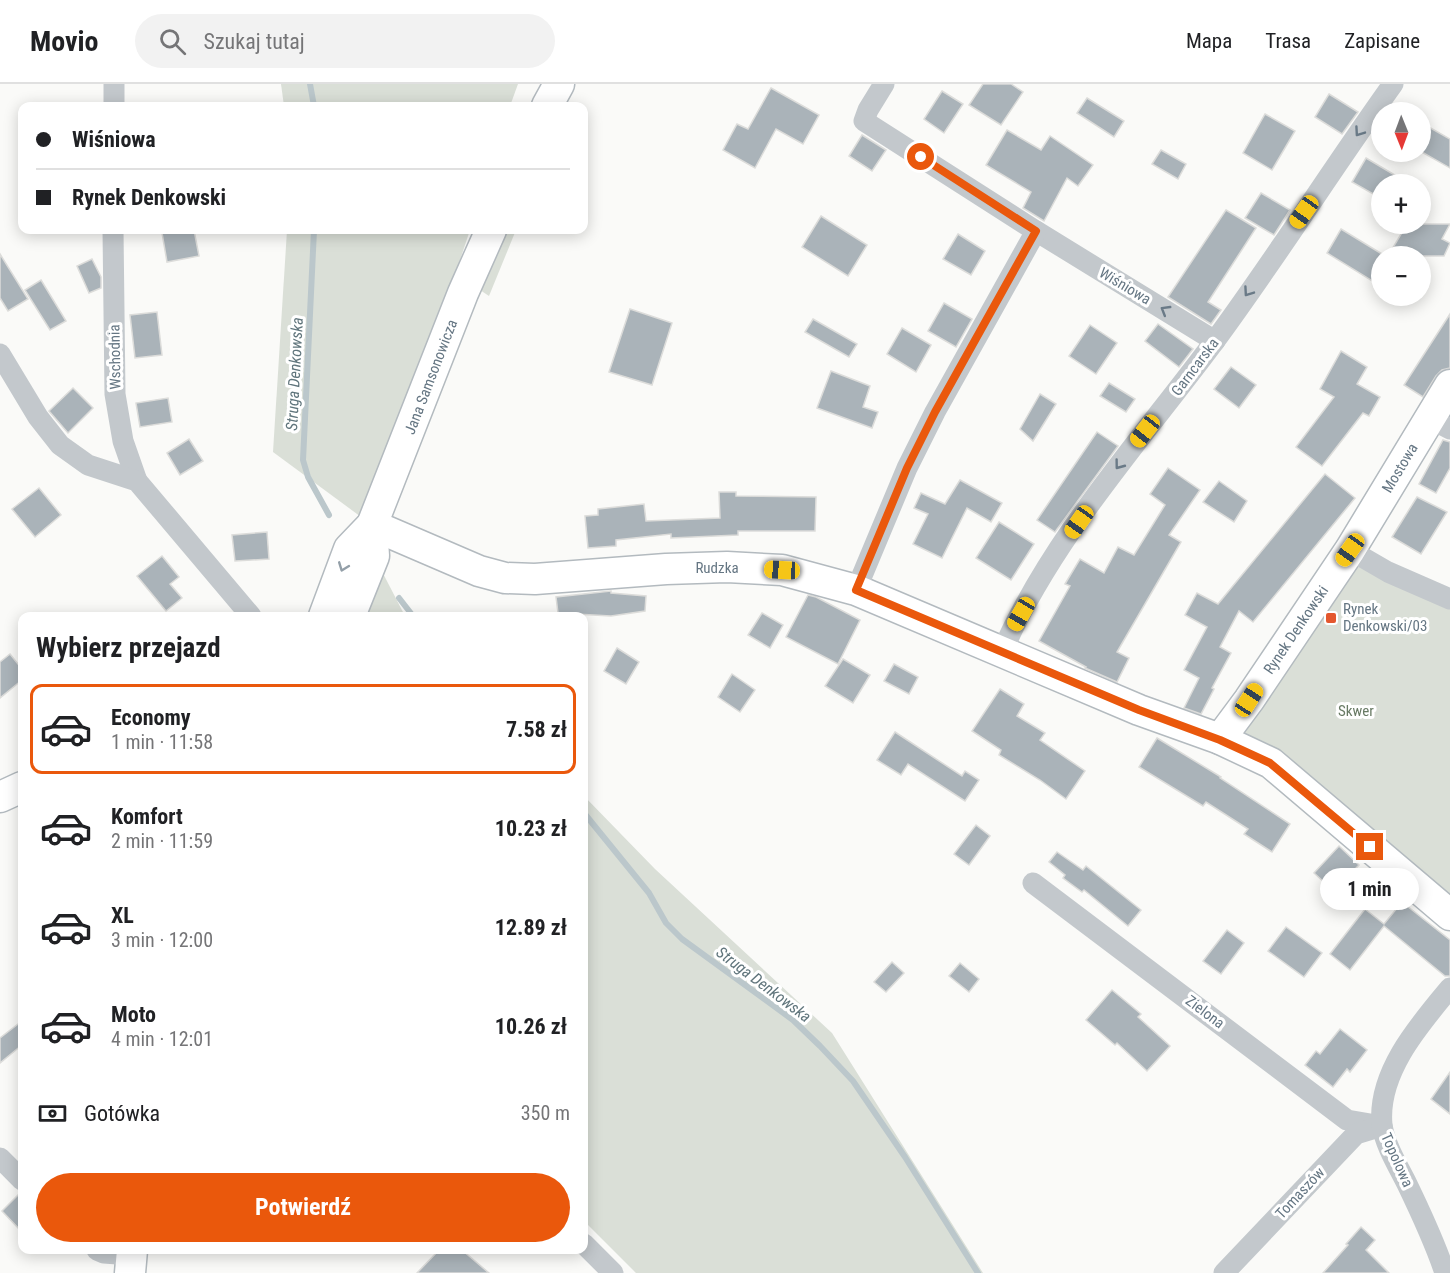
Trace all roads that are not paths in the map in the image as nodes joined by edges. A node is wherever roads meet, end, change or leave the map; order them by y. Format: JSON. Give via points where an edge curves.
{"nodes":[{"id":1,"x":114,"y":84,"type":"edge"},
{"id":2,"x":559,"y":84,"type":"edge"},
{"id":3,"x":884,"y":84,"type":"edge"},
{"id":4,"x":1393,"y":84,"type":"edge"},
{"id":5,"x":114,"y":102,"type":"edge"},
{"id":6,"x":549,"y":102,"type":"edge"},
{"id":7,"x":1036,"y":231,"type":"junction"},
{"id":8,"x":113,"y":234,"type":"edge"},
{"id":9,"x":489,"y":234,"type":"edge"},
{"id":10,"x":1215,"y":341,"type":"junction"},
{"id":11,"x":0,"y":354,"type":"edge"},
{"id":12,"x":1450,"y":386,"type":"edge"},
{"id":13,"x":1440,"y":424,"type":"edge"},
{"id":14,"x":137,"y":481,"type":"junction"},
{"id":15,"x":372,"y":525,"type":"junction"},
{"id":16,"x":1350,"y":550,"type":"junction"},
{"id":17,"x":856,"y":590,"type":"junction"},
{"id":18,"x":1450,"y":599,"type":"edge"},
{"id":19,"x":248,"y":612,"type":"edge"},
{"id":20,"x":326,"y":612,"type":"edge"},
{"id":21,"x":352,"y":612,"type":"edge"},
{"id":22,"x":1002,"y":652,"type":"junction"},
{"id":23,"x":1220,"y":740,"type":"junction"},
{"id":24,"x":18,"y":789,"type":"edge"},
{"id":25,"x":0,"y":796,"type":"edge"},
{"id":26,"x":1033,"y":883,"type":"dead end"},
{"id":27,"x":1450,"y":915,"type":"edge"},
{"id":28,"x":1450,"y":988,"type":"edge"},
{"id":29,"x":1382,"y":1126,"type":"junction"},
{"id":30,"x":0,"y":1158,"type":"edge"},
{"id":31,"x":18,"y":1176,"type":"edge"},
{"id":32,"x":588,"y":1248,"type":"edge"},
{"id":33,"x":108,"y":1254,"type":"edge"},
{"id":34,"x":131,"y":1259,"type":"edge"},
{"id":35,"x":613,"y":1273,"type":"edge"},
{"id":36,"x":1224,"y":1273,"type":"edge"},
{"id":37,"x":1445,"y":1273,"type":"edge"}],
"edges":[{"from":1,"to":5,"type":"street"},
{"from":2,"to":6,"type":"street"},
{"from":3,"to":7,"type":"street","name":"Wiśniowa","via":[[864,121]]},
{"from":4,"to":10,"type":"street","name":"Garncarska","one_way":true},
{"from":10,"to":7,"type":"street","name":"Wiśniowa","one_way":true},
{"from":7,"to":17,"type":"street","via":[[935,412]]},
{"from":8,"to":14,"type":"street","name":"Wschodnia","via":[[115,394],[123,441]]},
{"from":9,"to":15,"type":"street","name":"Jana Samsonowicza"},
{"from":10,"to":22,"type":"street","name":"Garncarska","one_way":true,"via":[[1118,467],[1053,560]]},
{"from":11,"to":14,"type":"street","via":[[60,445],[88,465]]},
{"from":12,"to":13,"type":"street","name":"Mostowa"},
{"from":13,"to":16,"type":"street","name":"Mostowa"},
{"from":14,"to":19,"type":"street","name":"Wschodnia"},
{"from":15,"to":17,"type":"street","name":"Rudzka","via":[[479,571],[506,578],[727,567],[782,570]]},
{"from":15,"to":20,"type":"street","name":"Jana Samsonowicza","one_way":true,"via":[[350,549]]},
{"from":15,"to":21,"type":"street","name":"Jana Samsonowicza","via":[[374,556]]},
{"from":16,"to":18,"type":"street","via":[[1388,572]]},
{"from":16,"to":23,"type":"street","name":"Rynek Denkowski"},
{"from":17,"to":22,"type":"street","name":"Rudzka"},
{"from":22,"to":23,"type":"street","name":"Rudzka"},
{"from":23,"to":27,"type":"street","via":[[1270,763]]},
{"from":24,"to":25,"type":"street"},
{"from":26,"to":29,"type":"street","name":"Zielona","via":[[1347,1120]]},
{"from":28,"to":29,"type":"street","name":"Topolowa","via":[[1401,1055],[1387,1084]]},
{"from":29,"to":36,"type":"street","name":"Tomaszów","via":[[1356,1134]]},
{"from":29,"to":37,"type":"street","name":"Topolowa"},
{"from":30,"to":31,"type":"street"},
{"from":32,"to":35,"type":"street"},
{"from":33,"to":34,"type":"street"}]}
